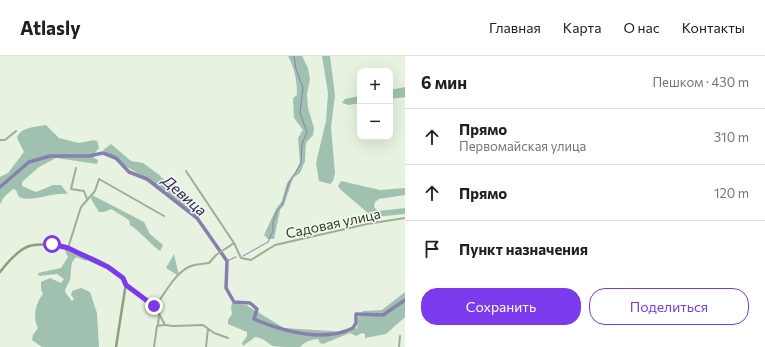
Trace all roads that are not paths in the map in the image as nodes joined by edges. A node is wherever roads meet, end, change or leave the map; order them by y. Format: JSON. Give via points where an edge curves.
{"nodes":[{"id":1,"x":16,"y":131,"type":"dead end"},
{"id":2,"x":0,"y":140,"type":"edge"},
{"id":3,"x":76,"y":168,"type":"dead end"},
{"id":4,"x":186,"y":171,"type":"dead end"},
{"id":5,"x":87,"y":199,"type":"junction"},
{"id":6,"x":164,"y":216,"type":"dead end"},
{"id":7,"x":405,"y":218,"type":"edge"},
{"id":8,"x":234,"y":243,"type":"junction"},
{"id":9,"x":68,"y":248,"type":"junction"},
{"id":10,"x":0,"y":272,"type":"edge"},
{"id":11,"x":126,"y":285,"type":"junction"},
{"id":12,"x":154,"y":306,"type":"junction"},
{"id":13,"x":159,"y":314,"type":"junction"},
{"id":14,"x":158,"y":325,"type":"junction"},
{"id":15,"x":165,"y":325,"type":"junction"},
{"id":16,"x":208,"y":329,"type":"junction"},
{"id":17,"x":214,"y":333,"type":"junction"},
{"id":18,"x":208,"y":335,"type":"junction"},
{"id":19,"x":400,"y":336,"type":"dead end"},
{"id":20,"x":228,"y":338,"type":"dead end"},
{"id":21,"x":116,"y":347,"type":"edge"},
{"id":22,"x":154,"y":347,"type":"edge"},
{"id":23,"x":206,"y":347,"type":"edge"},
{"id":24,"x":399,"y":347,"type":"edge"}],
"edges":[{"from":1,"to":2,"type":"street","via":[[5,140]]},
{"from":3,"to":5,"type":"street","via":[[71,189],[84,191]]},
{"from":4,"to":8,"type":"street"},
{"from":5,"to":6,"type":"street","via":[[95,191],[99,179]]},
{"from":5,"to":9,"type":"street","via":[[81,207]]},
{"from":7,"to":8,"type":"street","name":"Садовая улица","via":[[368,224],[267,249],[246,260],[241,258]]},
{"from":8,"to":12,"type":"street","via":[[224,248],[209,263],[185,269]]},
{"from":9,"to":10,"type":"street","via":[[46,243],[27,246]]},
{"from":9,"to":11,"type":"street","via":[[108,267],[123,278]]},
{"from":11,"to":12,"type":"street"},
{"from":11,"to":21,"type":"street"},
{"from":12,"to":13,"type":"street"},
{"from":13,"to":14,"type":"street"},
{"from":13,"to":15,"type":"street"},
{"from":14,"to":15,"type":"street"},
{"from":14,"to":22,"type":"street"},
{"from":15,"to":16,"type":"street","via":[[203,325]]},
{"from":16,"to":17,"type":"street"},
{"from":16,"to":18,"type":"street"},
{"from":17,"to":18,"type":"street"},
{"from":17,"to":20,"type":"street"},
{"from":18,"to":23,"type":"street"},
{"from":19,"to":24,"type":"street"}]}
